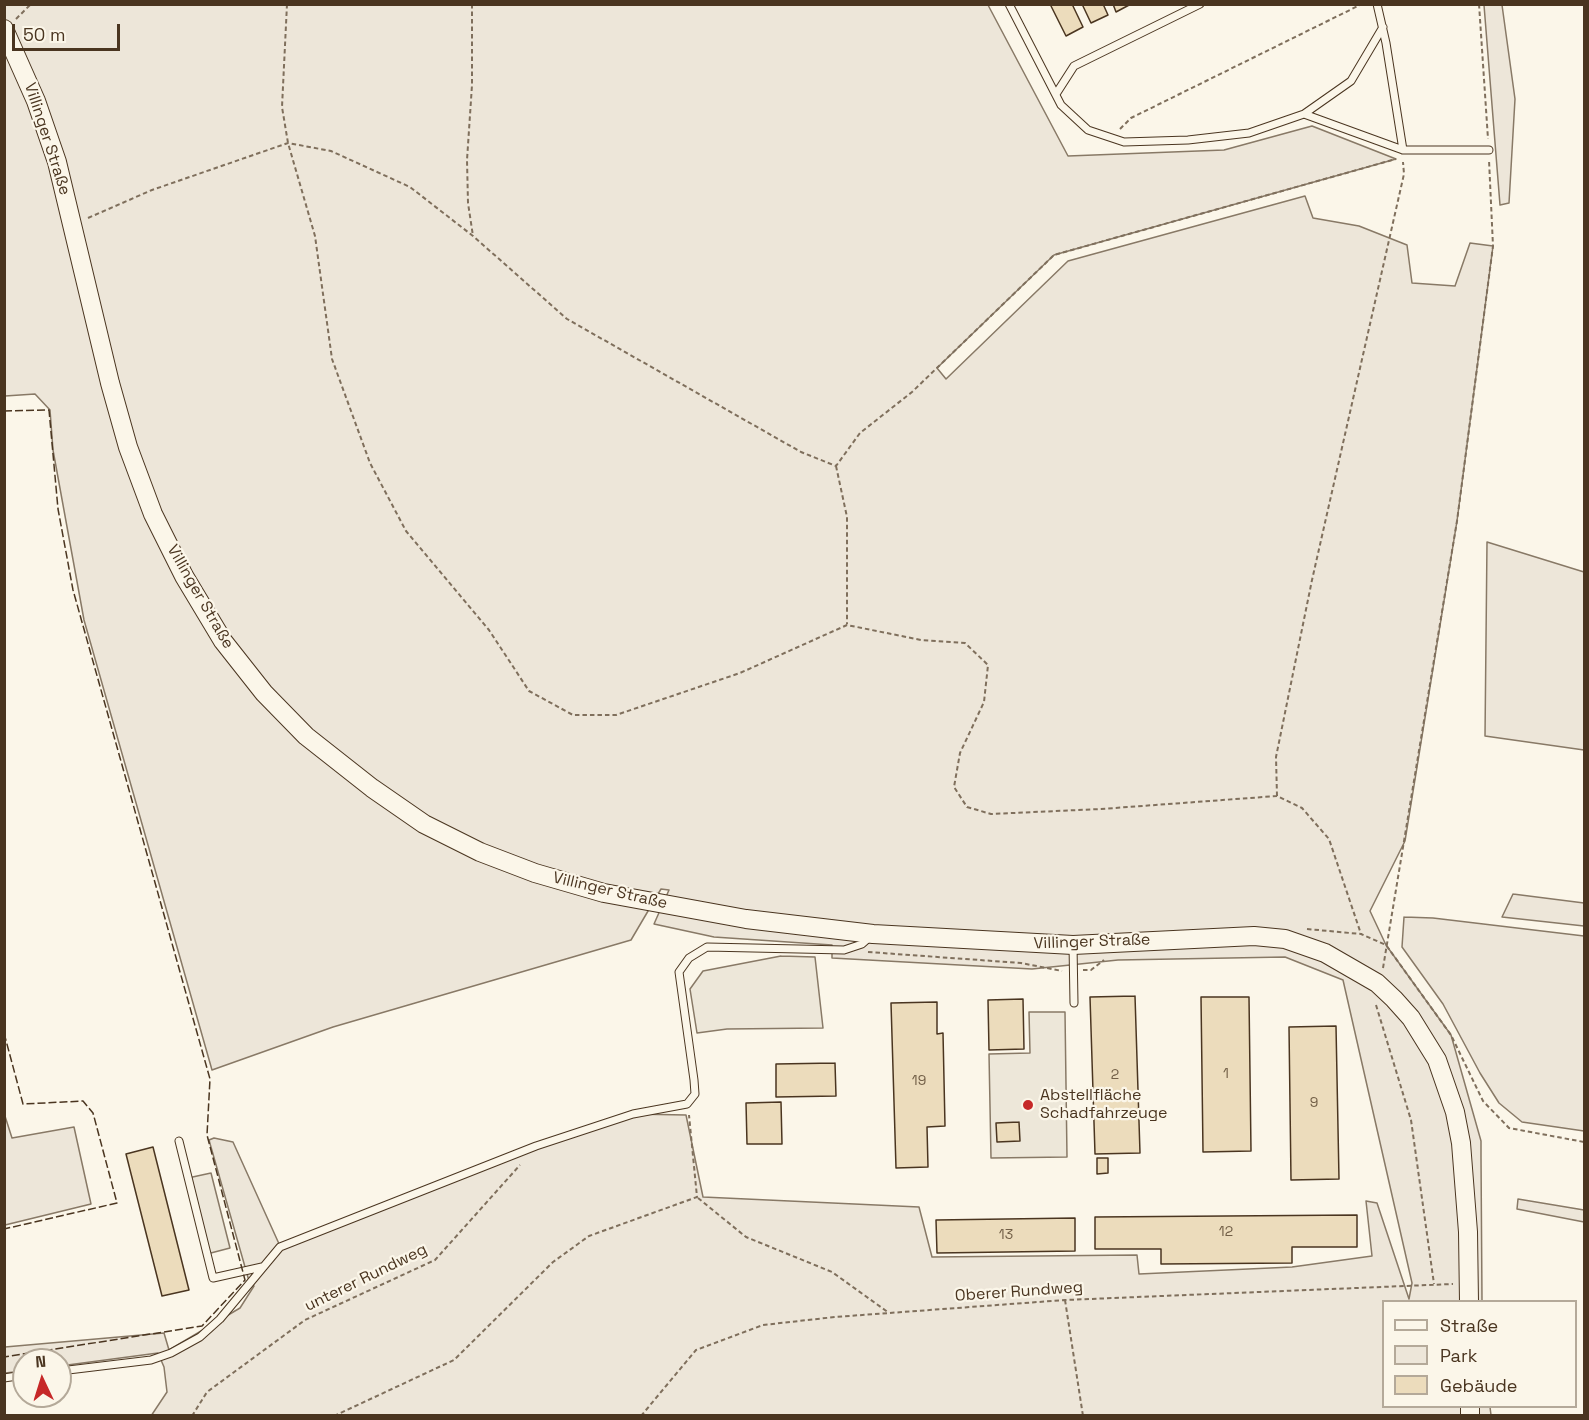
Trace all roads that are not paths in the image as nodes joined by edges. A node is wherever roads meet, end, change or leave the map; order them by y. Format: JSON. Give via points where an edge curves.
{"nodes":[{"id":1,"x":1009,"y":4,"type":"edge"},
{"id":2,"x":1200,"y":4,"type":"edge"},
{"id":3,"x":1377,"y":4,"type":"edge"},
{"id":4,"x":1383,"y":27,"type":"junction"},
{"id":5,"x":5,"y":30,"type":"edge"},
{"id":6,"x":1056,"y":94,"type":"junction"},
{"id":7,"x":1304,"y":114,"type":"junction"},
{"id":8,"x":1403,"y":150,"type":"junction"},
{"id":9,"x":1489,"y":150,"type":"road end"},
{"id":10,"x":873,"y":934,"type":"junction"},
{"id":11,"x":1073,"y":945,"type":"junction"},
{"id":12,"x":1074,"y":1003,"type":"dead end"},
{"id":13,"x":179,"y":1141,"type":"dead end"},
{"id":14,"x":262,"y":1267,"type":"junction"},
{"id":15,"x":1469,"y":1300,"type":"edge"},
{"id":16,"x":72,"y":1370,"type":"edge"}],
"edges":[{"from":1,"to":6,"type":"lane"},
{"from":2,"to":6,"type":"lane","via":[[1074,66]]},
{"from":3,"to":4,"type":"lane"},
{"from":4,"to":7,"type":"lane","via":[[1351,81]]},
{"from":4,"to":8,"type":"lane"},
{"from":5,"to":10,"type":"main road","name":"Villinger Straße","via":[[57,162],[128,447],[153,513],[184,576],[223,641],[264,693],[306,736],[372,788],[424,824],[480,852],[535,873],[604,892],[746,918]]},
{"from":6,"to":7,"type":"lane","via":[[1061,105],[1088,130],[1124,142],[1249,133]]},
{"from":7,"to":8,"type":"lane"},
{"from":8,"to":9,"type":"lane"},
{"from":10,"to":11,"type":"main road","name":"Villinger Straße"},
{"from":10,"to":14,"type":"lane","via":[[862,944],[844,950],[707,947],[689,958],[679,972],[695,1094],[687,1104],[633,1114],[536,1146],[280,1247]]},
{"from":11,"to":12,"type":"lane"},
{"from":11,"to":15,"type":"main road","name":"Villinger Straße","via":[[1254,936],[1285,939],[1325,953],[1377,983],[1425,1038],[1455,1112],[1464,1171]]},
{"from":13,"to":14,"type":"lane","via":[[213,1278]]},
{"from":14,"to":16,"type":"lane","via":[[201,1337],[151,1360]]}]}
